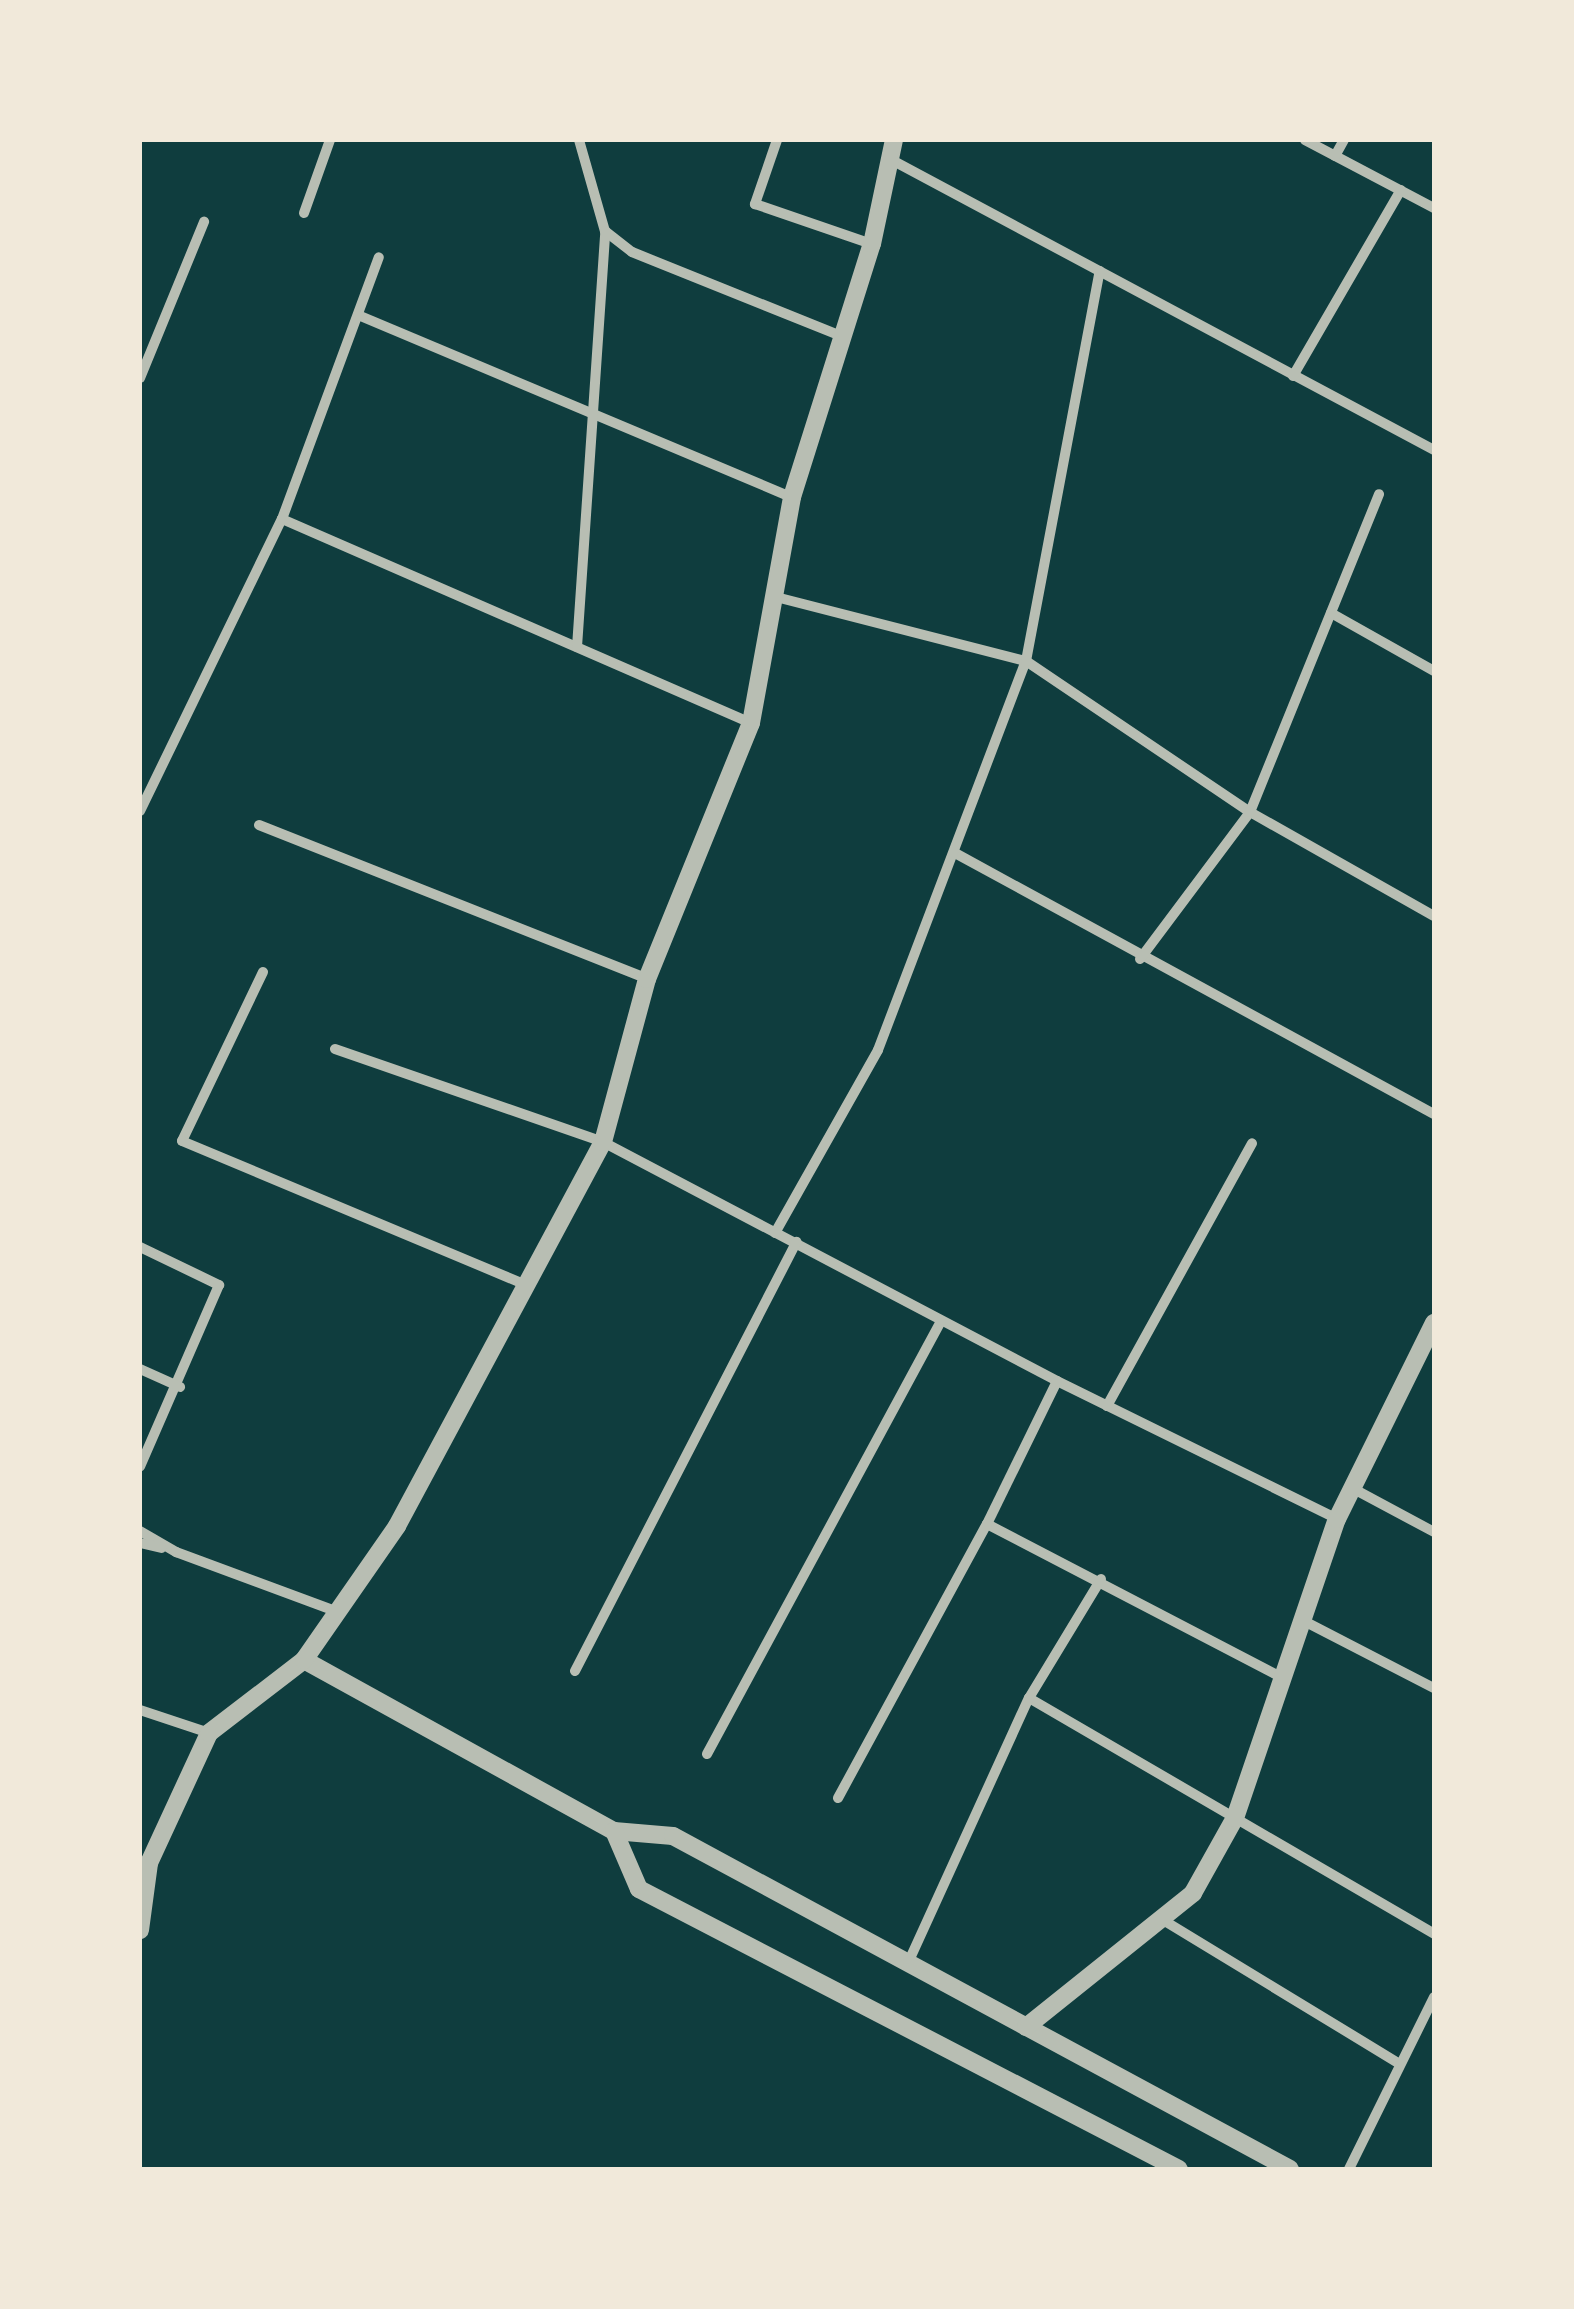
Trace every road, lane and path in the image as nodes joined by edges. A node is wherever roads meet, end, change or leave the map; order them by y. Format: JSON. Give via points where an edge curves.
{"nodes":[{"id":1,"x":330,"y":140,"type":"edge"},
{"id":2,"x":579,"y":140,"type":"edge"},
{"id":3,"x":777,"y":140,"type":"edge"},
{"id":4,"x":1305,"y":140,"type":"edge"},
{"id":5,"x":1344,"y":140,"type":"edge"},
{"id":6,"x":891,"y":149,"type":"edge"},
{"id":7,"x":1335,"y":156,"type":"junction"},
{"id":8,"x":1401,"y":190,"type":"junction"},
{"id":9,"x":1434,"y":208,"type":"edge"},
{"id":10,"x":304,"y":212,"type":"dead end"},
{"id":11,"x":204,"y":222,"type":"dead end"},
{"id":12,"x":605,"y":230,"type":"junction"},
{"id":13,"x":872,"y":244,"type":"junction"},
{"id":14,"x":379,"y":257,"type":"dead end"},
{"id":15,"x":1100,"y":271,"type":"junction"},
{"id":16,"x":358,"y":315,"type":"junction"},
{"id":17,"x":841,"y":336,"type":"junction"},
{"id":18,"x":1293,"y":376,"type":"junction"},
{"id":19,"x":140,"y":378,"type":"edge"},
{"id":20,"x":593,"y":414,"type":"junction"},
{"id":21,"x":1434,"y":450,"type":"edge"},
{"id":22,"x":1379,"y":494,"type":"dead end"},
{"id":23,"x":792,"y":496,"type":"junction"},
{"id":24,"x":282,"y":519,"type":"junction"},
{"id":25,"x":776,"y":597,"type":"junction"},
{"id":26,"x":1331,"y":613,"type":"junction"},
{"id":27,"x":578,"y":647,"type":"junction"},
{"id":28,"x":1026,"y":661,"type":"junction"},
{"id":29,"x":1434,"y":670,"type":"edge"},
{"id":30,"x":752,"y":723,"type":"junction"},
{"id":31,"x":140,"y":811,"type":"edge"},
{"id":32,"x":1250,"y":812,"type":"junction"},
{"id":33,"x":259,"y":826,"type":"dead end"},
{"id":34,"x":954,"y":853,"type":"junction"},
{"id":35,"x":1434,"y":916,"type":"edge"},
{"id":36,"x":1140,"y":959,"type":"junction"},
{"id":37,"x":263,"y":972,"type":"dead end"},
{"id":38,"x":647,"y":979,"type":"junction"},
{"id":39,"x":335,"y":1048,"type":"dead end"},
{"id":40,"x":1434,"y":1114,"type":"edge"},
{"id":41,"x":603,"y":1142,"type":"junction"},
{"id":42,"x":1252,"y":1143,"type":"dead end"},
{"id":43,"x":775,"y":1233,"type":"junction"},
{"id":44,"x":796,"y":1242,"type":"junction"},
{"id":45,"x":140,"y":1247,"type":"edge"},
{"id":46,"x":527,"y":1285,"type":"junction"},
{"id":47,"x":941,"y":1321,"type":"junction"},
{"id":48,"x":1434,"y":1323,"type":"edge"},
{"id":49,"x":140,"y":1369,"type":"edge"},
{"id":50,"x":1057,"y":1381,"type":"junction"},
{"id":51,"x":180,"y":1387,"type":"junction"},
{"id":52,"x":1107,"y":1406,"type":"junction"},
{"id":53,"x":140,"y":1467,"type":"edge"},
{"id":54,"x":1352,"y":1488,"type":"junction"},
{"id":55,"x":1337,"y":1518,"type":"junction"},
{"id":56,"x":987,"y":1524,"type":"junction"},
{"id":57,"x":140,"y":1531,"type":"edge"},
{"id":58,"x":1434,"y":1532,"type":"edge"},
{"id":59,"x":140,"y":1543,"type":"edge"},
{"id":60,"x":176,"y":1552,"type":"junction"},
{"id":61,"x":1101,"y":1579,"type":"junction"},
{"id":62,"x":333,"y":1610,"type":"junction"},
{"id":63,"x":1302,"y":1620,"type":"junction"},
{"id":64,"x":304,"y":1660,"type":"junction"},
{"id":65,"x":575,"y":1672,"type":"dead end"},
{"id":66,"x":1283,"y":1678,"type":"junction"},
{"id":67,"x":1434,"y":1688,"type":"edge"},
{"id":68,"x":1029,"y":1698,"type":"junction"},
{"id":69,"x":140,"y":1710,"type":"edge"},
{"id":70,"x":209,"y":1732,"type":"junction"},
{"id":71,"x":707,"y":1754,"type":"dead end"},
{"id":72,"x":838,"y":1798,"type":"dead end"},
{"id":73,"x":1235,"y":1818,"type":"junction"},
{"id":74,"x":614,"y":1830,"type":"junction"},
{"id":75,"x":145,"y":1862,"type":"edge"},
{"id":76,"x":1164,"y":1920,"type":"junction"},
{"id":77,"x":140,"y":1930,"type":"edge"},
{"id":78,"x":1434,"y":1934,"type":"edge"},
{"id":79,"x":908,"y":1963,"type":"junction"},
{"id":80,"x":1434,"y":1997,"type":"edge"},
{"id":81,"x":1026,"y":2027,"type":"junction"},
{"id":82,"x":1400,"y":2064,"type":"junction"},
{"id":83,"x":1286,"y":2168,"type":"edge"},
{"id":84,"x":1179,"y":2169,"type":"edge"},
{"id":85,"x":1349,"y":2169,"type":"edge"}],
"edges":[{"from":1,"to":10,"type":"street"},
{"from":2,"to":12,"type":"street"},
{"from":3,"to":13,"type":"street","via":[[755,204]]},
{"from":4,"to":7,"type":"street"},
{"from":5,"to":7,"type":"street"},
{"from":6,"to":13,"type":"street"},
{"from":6,"to":15,"type":"street"},
{"from":7,"to":8,"type":"street"},
{"from":8,"to":9,"type":"street"},
{"from":8,"to":18,"type":"street"},
{"from":11,"to":19,"type":"street"},
{"from":12,"to":17,"type":"street","via":[[632,252]]},
{"from":12,"to":20,"type":"street"},
{"from":13,"to":17,"type":"street"},
{"from":14,"to":16,"type":"street"},
{"from":15,"to":18,"type":"street"},
{"from":15,"to":28,"type":"street"},
{"from":16,"to":20,"type":"street"},
{"from":16,"to":24,"type":"street"},
{"from":17,"to":23,"type":"street"},
{"from":18,"to":21,"type":"street"},
{"from":20,"to":23,"type":"street"},
{"from":20,"to":27,"type":"street"},
{"from":22,"to":26,"type":"street"},
{"from":23,"to":25,"type":"street"},
{"from":24,"to":27,"type":"street"},
{"from":24,"to":31,"type":"street"},
{"from":25,"to":28,"type":"street"},
{"from":25,"to":30,"type":"street"},
{"from":26,"to":29,"type":"street"},
{"from":26,"to":32,"type":"street"},
{"from":27,"to":30,"type":"street"},
{"from":28,"to":32,"type":"street"},
{"from":28,"to":34,"type":"street"},
{"from":30,"to":38,"type":"street"},
{"from":32,"to":35,"type":"street"},
{"from":32,"to":36,"type":"street"},
{"from":33,"to":38,"type":"street"},
{"from":34,"to":36,"type":"street"},
{"from":34,"to":43,"type":"street","via":[[878,1050]]},
{"from":36,"to":40,"type":"street"},
{"from":37,"to":46,"type":"street","via":[[182,1142]]},
{"from":38,"to":41,"type":"street"},
{"from":39,"to":41,"type":"street"},
{"from":41,"to":43,"type":"street"},
{"from":41,"to":46,"type":"street"},
{"from":42,"to":52,"type":"street"},
{"from":43,"to":44,"type":"street"},
{"from":44,"to":47,"type":"street"},
{"from":44,"to":65,"type":"street"},
{"from":45,"to":51,"type":"street","via":[[219,1285]]},
{"from":46,"to":62,"type":"street","via":[[397,1526]]},
{"from":47,"to":50,"type":"street"},
{"from":47,"to":71,"type":"street"},
{"from":48,"to":54,"type":"street"},
{"from":49,"to":51,"type":"street"},
{"from":50,"to":52,"type":"street"},
{"from":50,"to":56,"type":"street"},
{"from":51,"to":53,"type":"street"},
{"from":52,"to":55,"type":"street"},
{"from":54,"to":55,"type":"street"},
{"from":54,"to":58,"type":"street"},
{"from":55,"to":63,"type":"street"},
{"from":56,"to":61,"type":"street"},
{"from":56,"to":72,"type":"street"},
{"from":57,"to":60,"type":"street"},
{"from":59,"to":60,"type":"street"},
{"from":60,"to":62,"type":"street"},
{"from":61,"to":66,"type":"street"},
{"from":61,"to":68,"type":"street"},
{"from":62,"to":64,"type":"street"},
{"from":63,"to":66,"type":"street"},
{"from":63,"to":67,"type":"street"},
{"from":64,"to":70,"type":"street"},
{"from":64,"to":74,"type":"street"},
{"from":66,"to":73,"type":"street"},
{"from":68,"to":73,"type":"street"},
{"from":68,"to":79,"type":"street"},
{"from":69,"to":70,"type":"street"},
{"from":70,"to":75,"type":"street"},
{"from":73,"to":76,"type":"street","via":[[1193,1893]]},
{"from":73,"to":78,"type":"street"},
{"from":74,"to":79,"type":"street","via":[[673,1836]]},
{"from":74,"to":84,"type":"street","via":[[639,1889]]},
{"from":75,"to":77,"type":"street"},
{"from":76,"to":81,"type":"street"},
{"from":76,"to":82,"type":"street"},
{"from":79,"to":81,"type":"street"},
{"from":80,"to":82,"type":"street"},
{"from":81,"to":83,"type":"street"},
{"from":82,"to":85,"type":"street"}]}
